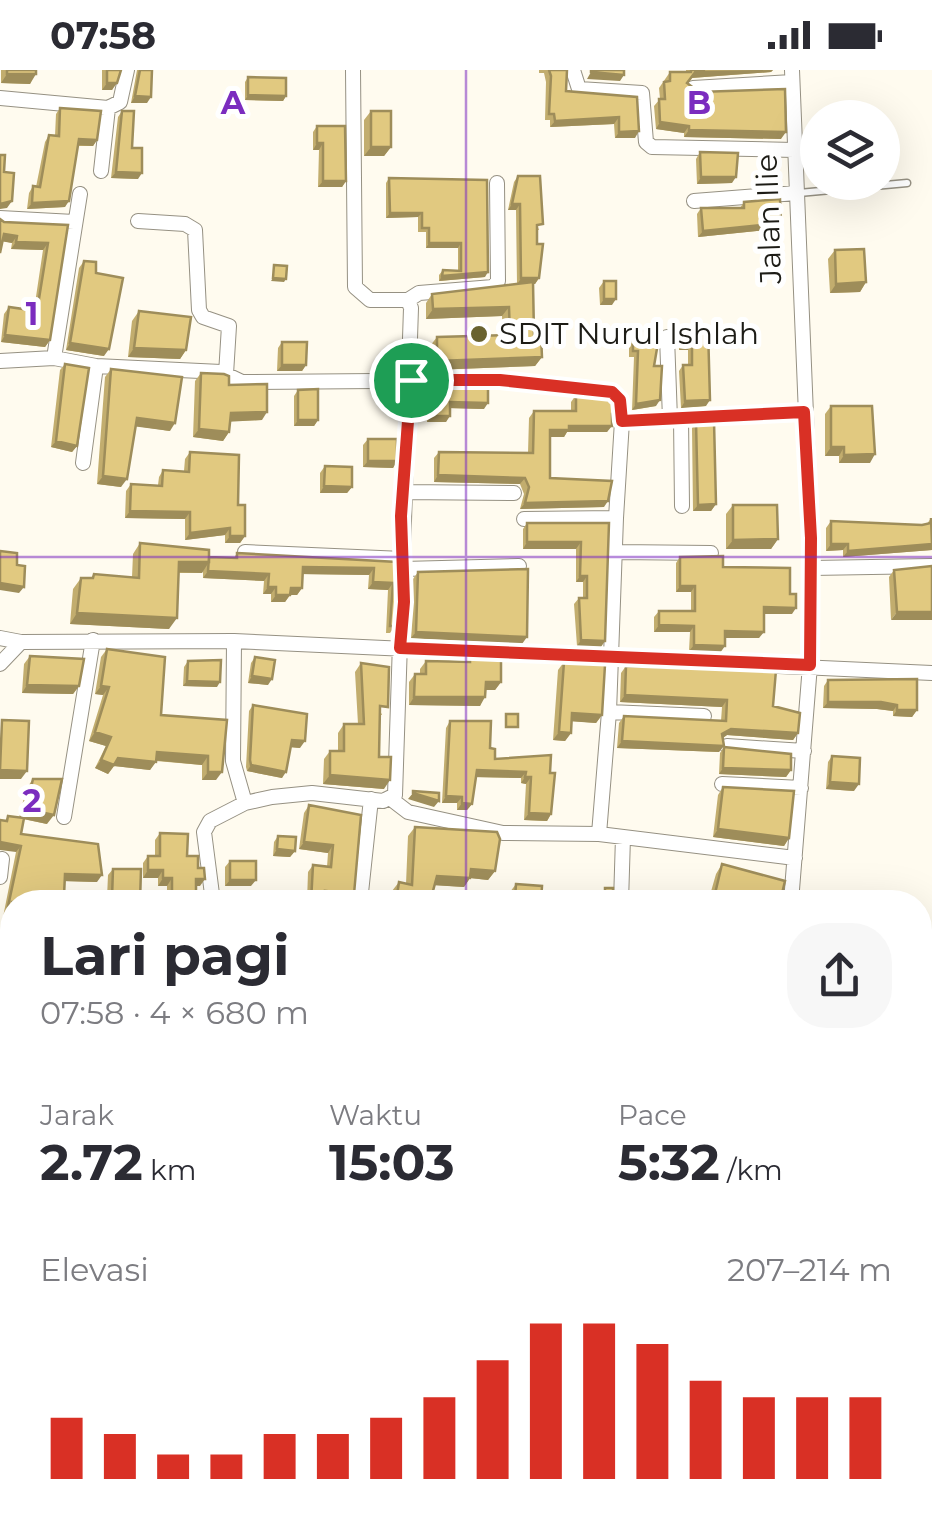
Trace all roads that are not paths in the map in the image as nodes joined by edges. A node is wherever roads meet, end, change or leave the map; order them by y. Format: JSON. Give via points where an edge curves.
{"nodes":[{"id":1,"x":127,"y":70,"type":"edge"},
{"id":2,"x":354,"y":70,"type":"edge"},
{"id":3,"x":572,"y":70,"type":"edge"},
{"id":4,"x":792,"y":76,"type":"edge"},
{"id":5,"x":693,"y":88,"type":"edge"},
{"id":6,"x":0,"y":98,"type":"edge"},
{"id":7,"x":108,"y":108,"type":"junction"},
{"id":8,"x":794,"y":150,"type":"junction"},
{"id":9,"x":101,"y":171,"type":"dead end"},
{"id":10,"x":497,"y":183,"type":"dead end"},
{"id":11,"x":907,"y":183,"type":"dead end"},
{"id":12,"x":80,"y":194,"type":"dead end"},
{"id":13,"x":796,"y":194,"type":"junction"},
{"id":14,"x":694,"y":201,"type":"dead end"},
{"id":15,"x":0,"y":218,"type":"edge"},
{"id":16,"x":138,"y":221,"type":"dead end"},
{"id":17,"x":74,"y":222,"type":"junction"},
{"id":18,"x":408,"y":300,"type":"junction"},
{"id":19,"x":667,"y":337,"type":"dead end"},
{"id":20,"x":54,"y":358,"type":"junction"},
{"id":21,"x":0,"y":361,"type":"edge"},
{"id":22,"x":96,"y":366,"type":"junction"},
{"id":23,"x":226,"y":374,"type":"junction"},
{"id":24,"x":411,"y":380,"type":"junction"},
{"id":25,"x":804,"y":412,"type":"junction"},
{"id":26,"x":676,"y":419,"type":"junction"},
{"id":27,"x":622,"y":421,"type":"junction"},
{"id":28,"x":83,"y":463,"type":"dead end"},
{"id":29,"x":404,"y":492,"type":"junction"},
{"id":30,"x":514,"y":492,"type":"dead end"},
{"id":31,"x":682,"y":506,"type":"dead end"},
{"id":32,"x":616,"y":518,"type":"junction"},
{"id":33,"x":524,"y":519,"type":"dead end"},
{"id":34,"x":245,"y":552,"type":"edge"},
{"id":35,"x":618,"y":552,"type":"junction"},
{"id":36,"x":710,"y":553,"type":"edge"},
{"id":37,"x":403,"y":564,"type":"junction"},
{"id":38,"x":518,"y":566,"type":"edge"},
{"id":39,"x":932,"y":566,"type":"edge"},
{"id":40,"x":811,"y":568,"type":"junction"},
{"id":41,"x":0,"y":638,"type":"edge"},
{"id":42,"x":93,"y":640,"type":"junction"},
{"id":43,"x":234,"y":641,"type":"junction"},
{"id":44,"x":21,"y":642,"type":"junction"},
{"id":45,"x":400,"y":648,"type":"junction"},
{"id":46,"x":613,"y":658,"type":"junction"},
{"id":47,"x":0,"y":664,"type":"edge"},
{"id":48,"x":810,"y":665,"type":"junction"},
{"id":49,"x":932,"y":673,"type":"edge"},
{"id":50,"x":610,"y":712,"type":"junction"},
{"id":51,"x":704,"y":716,"type":"edge"},
{"id":52,"x":727,"y":746,"type":"edge"},
{"id":53,"x":804,"y":751,"type":"junction"},
{"id":54,"x":722,"y":784,"type":"edge"},
{"id":55,"x":801,"y":788,"type":"junction"},
{"id":56,"x":371,"y":799,"type":"junction"},
{"id":57,"x":391,"y":799,"type":"junction"},
{"id":58,"x":245,"y":803,"type":"junction"},
{"id":59,"x":64,"y":817,"type":"dead end"},
{"id":60,"x":598,"y":834,"type":"junction"},
{"id":61,"x":623,"y":837,"type":"junction"},
{"id":62,"x":796,"y":858,"type":"junction"},
{"id":63,"x":2,"y":860,"type":"edge"},
{"id":64,"x":0,"y":877,"type":"edge"},
{"id":65,"x":211,"y":890,"type":"edge"},
{"id":66,"x":361,"y":890,"type":"edge"},
{"id":67,"x":621,"y":890,"type":"edge"},
{"id":68,"x":792,"y":890,"type":"edge"}],
"edges":[{"from":1,"to":7,"type":"street","via":[[120,102]]},
{"from":2,"to":18,"type":"street","via":[[355,288],[370,300]]},
{"from":3,"to":8,"type":"street","via":[[579,89],[642,93],[652,147]]},
{"from":4,"to":5,"type":"street"},
{"from":4,"to":8,"type":"street","name":"Jalan Ilie"},
{"from":6,"to":7,"type":"street"},
{"from":7,"to":9,"type":"street"},
{"from":8,"to":13,"type":"street","name":"Jalan Ilie"},
{"from":10,"to":18,"type":"street","via":[[498,282]]},
{"from":11,"to":13,"type":"lane"},
{"from":12,"to":17,"type":"street"},
{"from":13,"to":14,"type":"street"},
{"from":13,"to":25,"type":"street","name":"Jalan Ilie"},
{"from":15,"to":17,"type":"street"},
{"from":16,"to":23,"type":"street","via":[[195,230],[198,310],[228,326]]},
{"from":17,"to":20,"type":"street"},
{"from":18,"to":24,"type":"street"},
{"from":19,"to":26,"type":"street"},
{"from":20,"to":21,"type":"street"},
{"from":20,"to":22,"type":"street"},
{"from":22,"to":23,"type":"street"},
{"from":22,"to":28,"type":"street"},
{"from":23,"to":24,"type":"street","via":[[242,382]]},
{"from":24,"to":27,"type":"street","via":[[500,380],[612,392]]},
{"from":24,"to":29,"type":"street"},
{"from":25,"to":26,"type":"street"},
{"from":25,"to":40,"type":"street","name":"Jalan Ilie"},
{"from":26,"to":27,"type":"street"},
{"from":26,"to":31,"type":"street"},
{"from":27,"to":32,"type":"street"},
{"from":29,"to":30,"type":"street"},
{"from":29,"to":37,"type":"street"},
{"from":32,"to":33,"type":"street"},
{"from":32,"to":35,"type":"street"},
{"from":34,"to":37,"type":"street"},
{"from":35,"to":36,"type":"street"},
{"from":35,"to":46,"type":"street"},
{"from":37,"to":38,"type":"street"},
{"from":37,"to":45,"type":"street"},
{"from":39,"to":40,"type":"street"},
{"from":40,"to":48,"type":"street","name":"Jalan Ilie"},
{"from":41,"to":44,"type":"street"},
{"from":42,"to":43,"type":"street"},
{"from":42,"to":44,"type":"street"},
{"from":42,"to":59,"type":"street"},
{"from":43,"to":45,"type":"street"},
{"from":43,"to":58,"type":"street","via":[[233,760]]},
{"from":44,"to":47,"type":"street"},
{"from":45,"to":46,"type":"street"},
{"from":45,"to":57,"type":"street"},
{"from":46,"to":48,"type":"street"},
{"from":46,"to":50,"type":"street"},
{"from":48,"to":49,"type":"street"},
{"from":48,"to":53,"type":"street","name":"Jalan Ilie"},
{"from":50,"to":51,"type":"street"},
{"from":50,"to":60,"type":"street"},
{"from":52,"to":53,"type":"street"},
{"from":53,"to":55,"type":"street","name":"Jalan Ilie"},
{"from":54,"to":55,"type":"street"},
{"from":55,"to":62,"type":"street","name":"Jalan Ilie"},
{"from":56,"to":57,"type":"street"},
{"from":56,"to":58,"type":"street","via":[[312,793]]},
{"from":56,"to":66,"type":"street"},
{"from":57,"to":60,"type":"street","via":[[408,812],[503,833]]},
{"from":58,"to":65,"type":"street","via":[[210,821],[204,832]]},
{"from":60,"to":61,"type":"street"},
{"from":61,"to":62,"type":"street"},
{"from":61,"to":67,"type":"street"},
{"from":62,"to":68,"type":"street","name":"Jalan Ilie"},
{"from":63,"to":64,"type":"street"}]}
